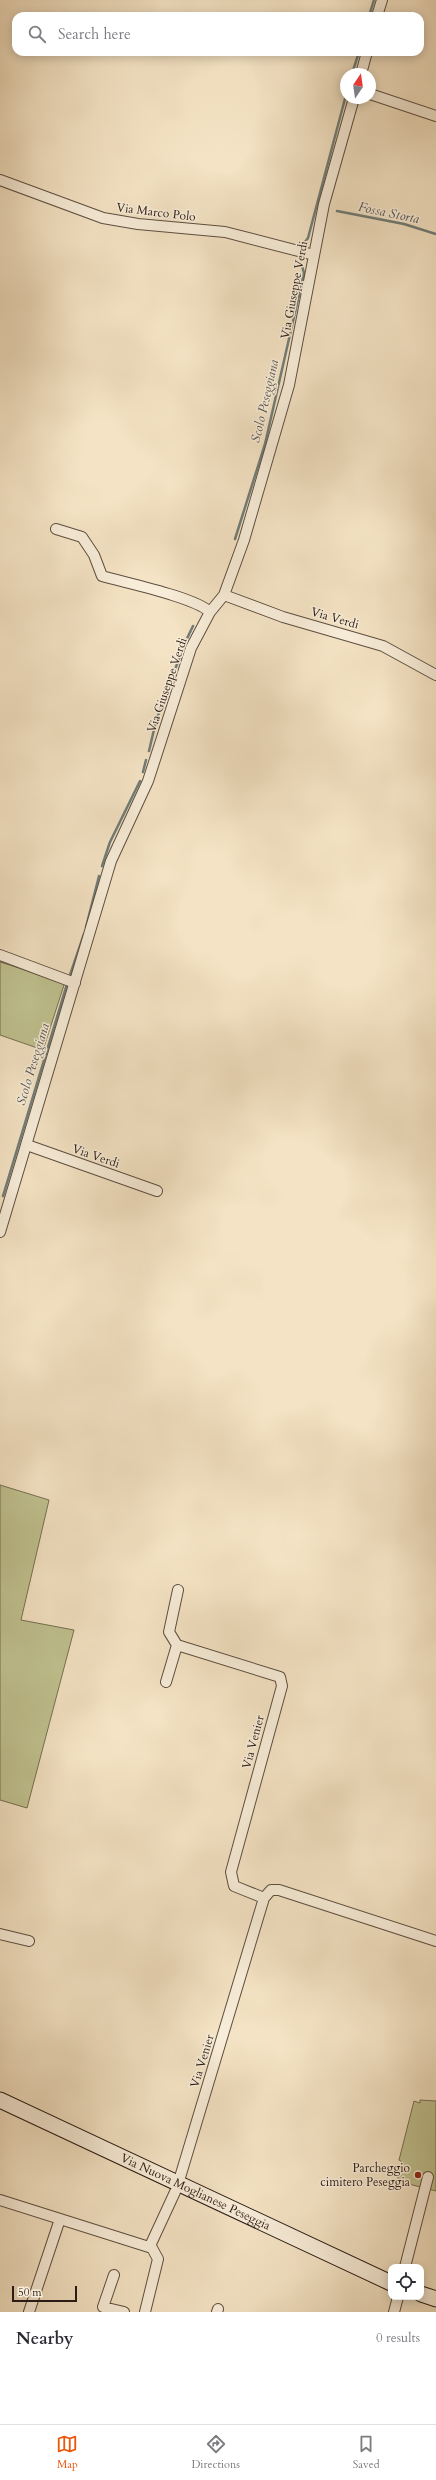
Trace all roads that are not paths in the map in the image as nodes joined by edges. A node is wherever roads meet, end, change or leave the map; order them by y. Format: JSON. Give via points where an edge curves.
{"nodes":[{"id":1,"x":382,"y":0,"type":"edge"},
{"id":2,"x":378,"y":12,"type":"edge"},
{"id":3,"x":366,"y":56,"type":"edge"},
{"id":4,"x":363,"y":68,"type":"edge"},
{"id":5,"x":376,"y":96,"type":"edge"},
{"id":6,"x":352,"y":104,"type":"edge"},
{"id":7,"x":436,"y":116,"type":"edge"},
{"id":8,"x":0,"y":180,"type":"edge"},
{"id":9,"x":314,"y":255,"type":"junction"},
{"id":10,"x":56,"y":529,"type":"dead end"},
{"id":11,"x":224,"y":595,"type":"junction"},
{"id":12,"x":210,"y":612,"type":"junction"},
{"id":13,"x":436,"y":675,"type":"edge"},
{"id":14,"x":0,"y":955,"type":"edge"},
{"id":15,"x":75,"y":983,"type":"junction"},
{"id":16,"x":27,"y":1145,"type":"junction"},
{"id":17,"x":157,"y":1192,"type":"dead end"},
{"id":18,"x":0,"y":1232,"type":"edge"},
{"id":19,"x":178,"y":1590,"type":"dead end"},
{"id":20,"x":177,"y":1645,"type":"junction"},
{"id":21,"x":166,"y":1682,"type":"dead end"},
{"id":22,"x":264,"y":1898,"type":"junction"},
{"id":23,"x":0,"y":1934,"type":"edge"},
{"id":24,"x":29,"y":1941,"type":"dead end"},
{"id":25,"x":436,"y":1941,"type":"edge"},
{"id":26,"x":0,"y":2100,"type":"edge"},
{"id":27,"x":428,"y":2176,"type":"dead end"},
{"id":28,"x":177,"y":2188,"type":"junction"},
{"id":29,"x":0,"y":2201,"type":"edge"},
{"id":30,"x":60,"y":2219,"type":"junction"},
{"id":31,"x":150,"y":2246,"type":"junction"},
{"id":32,"x":406,"y":2264,"type":"edge"},
{"id":33,"x":114,"y":2275,"type":"dead end"},
{"id":34,"x":388,"y":2282,"type":"edge"},
{"id":35,"x":424,"y":2295,"type":"edge"},
{"id":36,"x":397,"y":2300,"type":"edge"},
{"id":37,"x":436,"y":2300,"type":"edge"},
{"id":38,"x":29,"y":2312,"type":"edge"},
{"id":39,"x":124,"y":2312,"type":"edge"},
{"id":40,"x":145,"y":2312,"type":"edge"},
{"id":41,"x":394,"y":2312,"type":"edge"}],
"edges":[{"from":1,"to":2,"type":"street"},
{"from":3,"to":4,"type":"street"},
{"from":5,"to":7,"type":"street"},
{"from":6,"to":9,"type":"street","name":"Via Giuseppe Verdi","via":[[324,204]]},
{"from":8,"to":9,"type":"street","name":"Via Marco Polo","via":[[103,218],[225,232]]},
{"from":9,"to":11,"type":"street","name":"Via Giuseppe Verdi","via":[[288,384],[244,540]]},
{"from":10,"to":12,"type":"street","via":[[82,537],[94,555],[102,576],[176,597],[206,608]]},
{"from":11,"to":12,"type":"street","name":"Via Giuseppe Verdi"},
{"from":11,"to":13,"type":"street","name":"Via Verdi","via":[[282,617],[383,646]]},
{"from":12,"to":15,"type":"street","name":"Via Giuseppe Verdi","via":[[191,648],[148,782],[111,861]]},
{"from":14,"to":15,"type":"street"},
{"from":15,"to":16,"type":"street","name":"Via Giuseppe Verdi"},
{"from":16,"to":17,"type":"street","name":"Via Verdi"},
{"from":16,"to":18,"type":"street","name":"Via Giuseppe Verdi"},
{"from":19,"to":20,"type":"street","via":[[168,1632]]},
{"from":20,"to":21,"type":"street"},
{"from":20,"to":22,"type":"street","name":"Via Venier","via":[[280,1677],[282,1686],[231,1872],[234,1886]]},
{"from":22,"to":25,"type":"street","via":[[271,1890],[279,1890]]},
{"from":22,"to":28,"type":"street","name":"Via Venier"},
{"from":23,"to":24,"type":"street"},
{"from":26,"to":28,"type":"main road","name":"Via Nuova Moglianese Peseggia"},
{"from":27,"to":32,"type":"street"},
{"from":28,"to":31,"type":"street","name":"Via Venier"},
{"from":28,"to":34,"type":"main road","name":"Via Nuova Moglianese Peseggia"},
{"from":29,"to":30,"type":"street"},
{"from":30,"to":31,"type":"street"},
{"from":30,"to":38,"type":"street"},
{"from":31,"to":40,"type":"street","via":[[158,2259]]},
{"from":33,"to":39,"type":"street","via":[[103,2307]]},
{"from":35,"to":37,"type":"main road"},
{"from":36,"to":41,"type":"street"}]}
